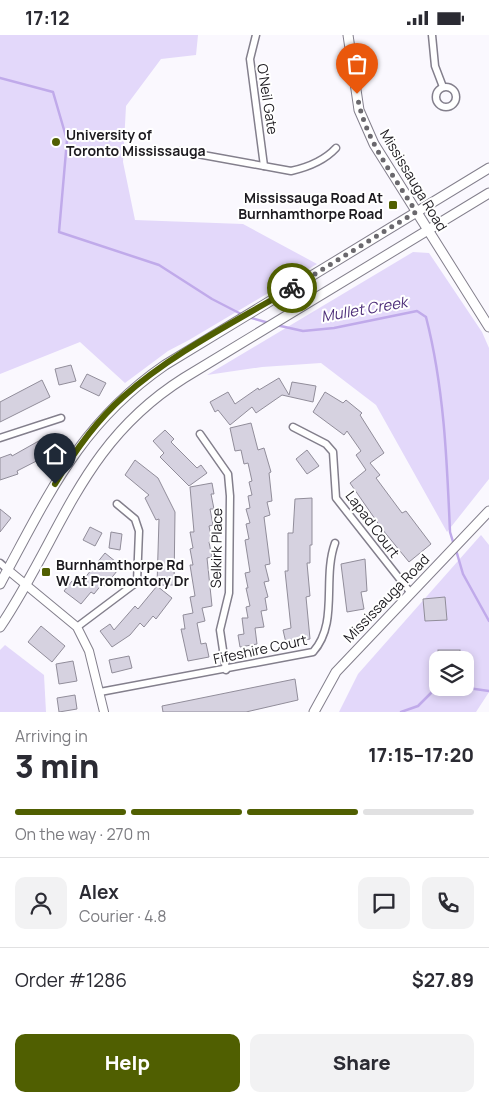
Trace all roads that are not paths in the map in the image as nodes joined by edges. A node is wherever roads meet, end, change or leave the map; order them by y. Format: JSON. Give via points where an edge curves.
{"nodes":[{"id":1,"x":256,"y":35,"type":"edge"},
{"id":2,"x":348,"y":35,"type":"edge"},
{"id":3,"x":432,"y":35,"type":"edge"},
{"id":4,"x":443,"y":87,"type":"dead end"},
{"id":5,"x":336,"y":148,"type":"dead end"},
{"id":6,"x":181,"y":151,"type":"dead end"},
{"id":7,"x":264,"y":166,"type":"junction"},
{"id":8,"x":489,"y":168,"type":"edge"},
{"id":9,"x":489,"y":193,"type":"edge"},
{"id":10,"x":416,"y":212,"type":"junction"},
{"id":11,"x":428,"y":230,"type":"junction"},
{"id":12,"x":489,"y":327,"type":"edge"},
{"id":13,"x":61,"y":418,"type":"dead end"},
{"id":14,"x":293,"y":427,"type":"dead end"},
{"id":15,"x":200,"y":434,"type":"dead end"},
{"id":16,"x":0,"y":438,"type":"edge"},
{"id":17,"x":117,"y":504,"type":"dead end"},
{"id":18,"x":489,"y":511,"type":"edge"},
{"id":19,"x":335,"y":543,"type":"dead end"},
{"id":20,"x":0,"y":563,"type":"edge"},
{"id":21,"x":8,"y":570,"type":"junction"},
{"id":22,"x":0,"y":584,"type":"edge"},
{"id":23,"x":25,"y":584,"type":"junction"},
{"id":24,"x":410,"y":592,"type":"junction"},
{"id":25,"x":0,"y":627,"type":"edge"},
{"id":26,"x":77,"y":627,"type":"junction"},
{"id":27,"x":226,"y":670,"type":"junction"},
{"id":28,"x":100,"y":692,"type":"junction"},
{"id":29,"x":104,"y":712,"type":"edge"},
{"id":30,"x":314,"y":712,"type":"edge"}],
"edges":[{"from":1,"to":7,"type":"street","name":"O'Neil Gate","via":[[250,59]]},
{"from":2,"to":10,"type":"main road","name":"Mississauga Road","via":[[359,110],[383,162]]},
{"from":3,"to":4,"type":"street","via":[[435,66]]},
{"from":5,"to":7,"type":"street","via":[[308,168],[291,171]]},
{"from":6,"to":7,"type":"street"},
{"from":8,"to":10,"type":"main road"},
{"from":9,"to":11,"type":"main road"},
{"from":10,"to":11,"type":"main road","name":"Mississauga Road"},
{"from":10,"to":21,"type":"main road","via":[[139,383],[93,428],[60,475]]},
{"from":11,"to":12,"type":"main road","name":"Mississauga Road"},
{"from":11,"to":23,"type":"main road","via":[[160,395],[113,438],[78,488]]},
{"from":13,"to":16,"type":"street"},
{"from":14,"to":24,"type":"street","name":"Lapad Court","via":[[326,444],[333,453],[336,498]]},
{"from":15,"to":27,"type":"street","name":"Selkirk Place","via":[[228,474],[229,593],[220,630]]},
{"from":17,"to":26,"type":"street","via":[[135,519],[139,531],[137,582]]},
{"from":18,"to":24,"type":"main road","name":"Mississauga Road"},
{"from":19,"to":27,"type":"street","name":"Fifeshire Court","via":[[329,560],[327,628],[322,642],[313,652]]},
{"from":20,"to":21,"type":"street"},
{"from":21,"to":22,"type":"main road"},
{"from":21,"to":23,"type":"street"},
{"from":23,"to":25,"type":"main road"},
{"from":23,"to":26,"type":"street"},
{"from":24,"to":30,"type":"main road","name":"Mississauga Road","via":[[336,671]]},
{"from":26,"to":28,"type":"street","via":[[84,638]]},
{"from":27,"to":28,"type":"street","name":"Fifeshire Court"},
{"from":28,"to":29,"type":"street"}]}
